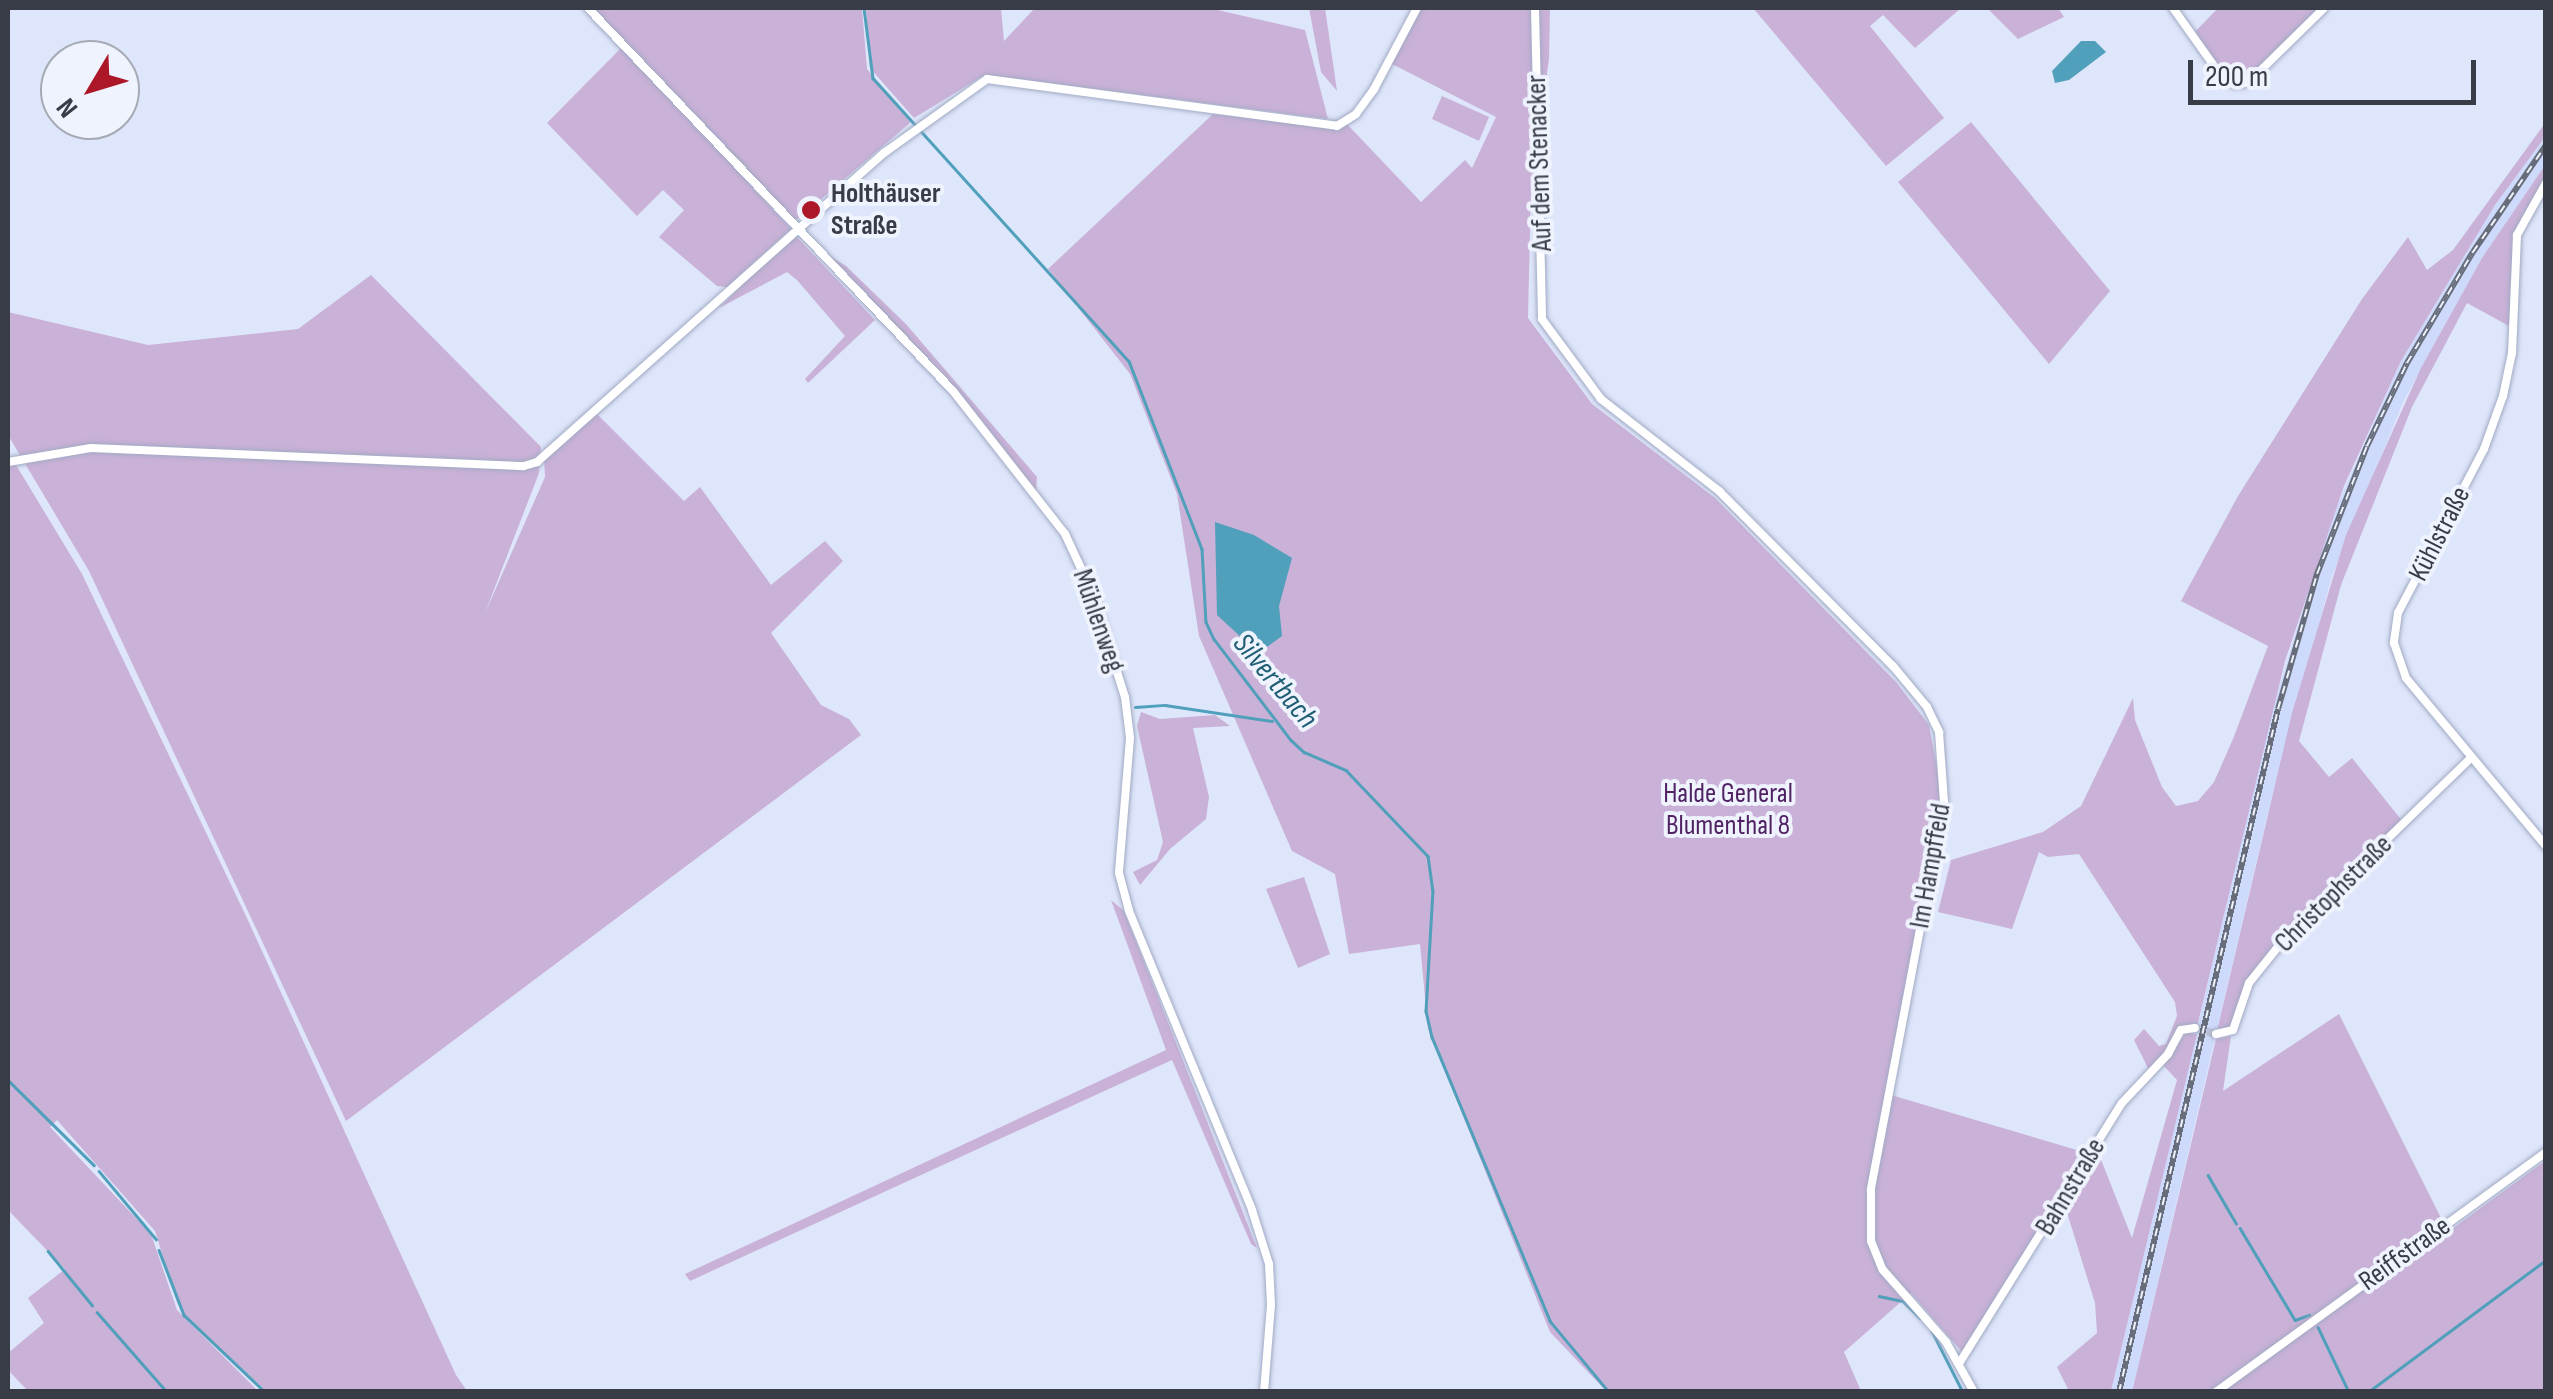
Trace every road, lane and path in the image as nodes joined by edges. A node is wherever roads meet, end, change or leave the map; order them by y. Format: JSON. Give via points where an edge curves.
{"nodes":[{"id":1,"x":588,"y":8,"type":"edge"},
{"id":2,"x":1417,"y":8,"type":"edge"},
{"id":3,"x":1536,"y":8,"type":"edge"},
{"id":4,"x":2172,"y":8,"type":"edge"},
{"id":5,"x":2324,"y":8,"type":"edge"},
{"id":6,"x":2546,"y":183,"type":"edge"},
{"id":7,"x":796,"y":228,"type":"junction"},
{"id":8,"x":1542,"y":319,"type":"joint"},
{"id":9,"x":8,"y":462,"type":"edge"},
{"id":10,"x":2470,"y":758,"type":"junction"},
{"id":11,"x":2546,"y":846,"type":"edge"},
{"id":12,"x":2195,"y":1028,"type":"dead end"},
{"id":13,"x":2216,"y":1034,"type":"dead end"},
{"id":14,"x":2546,"y":1152,"type":"edge"},
{"id":15,"x":1960,"y":1362,"type":"junction"},
{"id":16,"x":1264,"y":1392,"type":"edge"},
{"id":17,"x":1974,"y":1392,"type":"edge"},
{"id":18,"x":2216,"y":1392,"type":"edge"}],
"edges":[{"from":1,"to":7,"type":"street","name":"Mühlenweg"},
{"from":2,"to":7,"type":"street","via":[[1374,89],[1337,126],[988,78],[909,132]]},
{"from":3,"to":8,"type":"street","name":"Auf dem Stenacker"},
{"from":4,"to":5,"type":"street","via":[[2219,73],[2235,84],[2261,70]]},
{"from":6,"to":10,"type":"street","name":"Kühlstraße","via":[[2517,235],[2512,354],[2494,422],[2395,626],[2406,678]]},
{"from":7,"to":9,"type":"street","via":[[537,462],[524,466],[91,448]]},
{"from":7,"to":16,"type":"street","name":"Mühlenweg","via":[[953,391],[1065,534],[1092,592],[1130,738],[1119,873],[1268,1264]]},
{"from":8,"to":15,"type":"street","name":"Im Hampffeld","via":[[1601,398],[1719,490],[1894,666],[1932,717],[1944,802],[1872,1190],[1871,1241],[1883,1270]]},
{"from":10,"to":11,"type":"street","name":"Kühlstraße"},
{"from":10,"to":13,"type":"street","name":"Christophstraße","via":[[2285,938],[2249,983],[2233,1030]]},
{"from":12,"to":15,"type":"street","name":"Bahnstraße","via":[[2181,1030],[2122,1103]]},
{"from":14,"to":18,"type":"street","name":"Reiffstraße"},
{"from":15,"to":17,"type":"street","name":"Im Hampffeld"}]}
